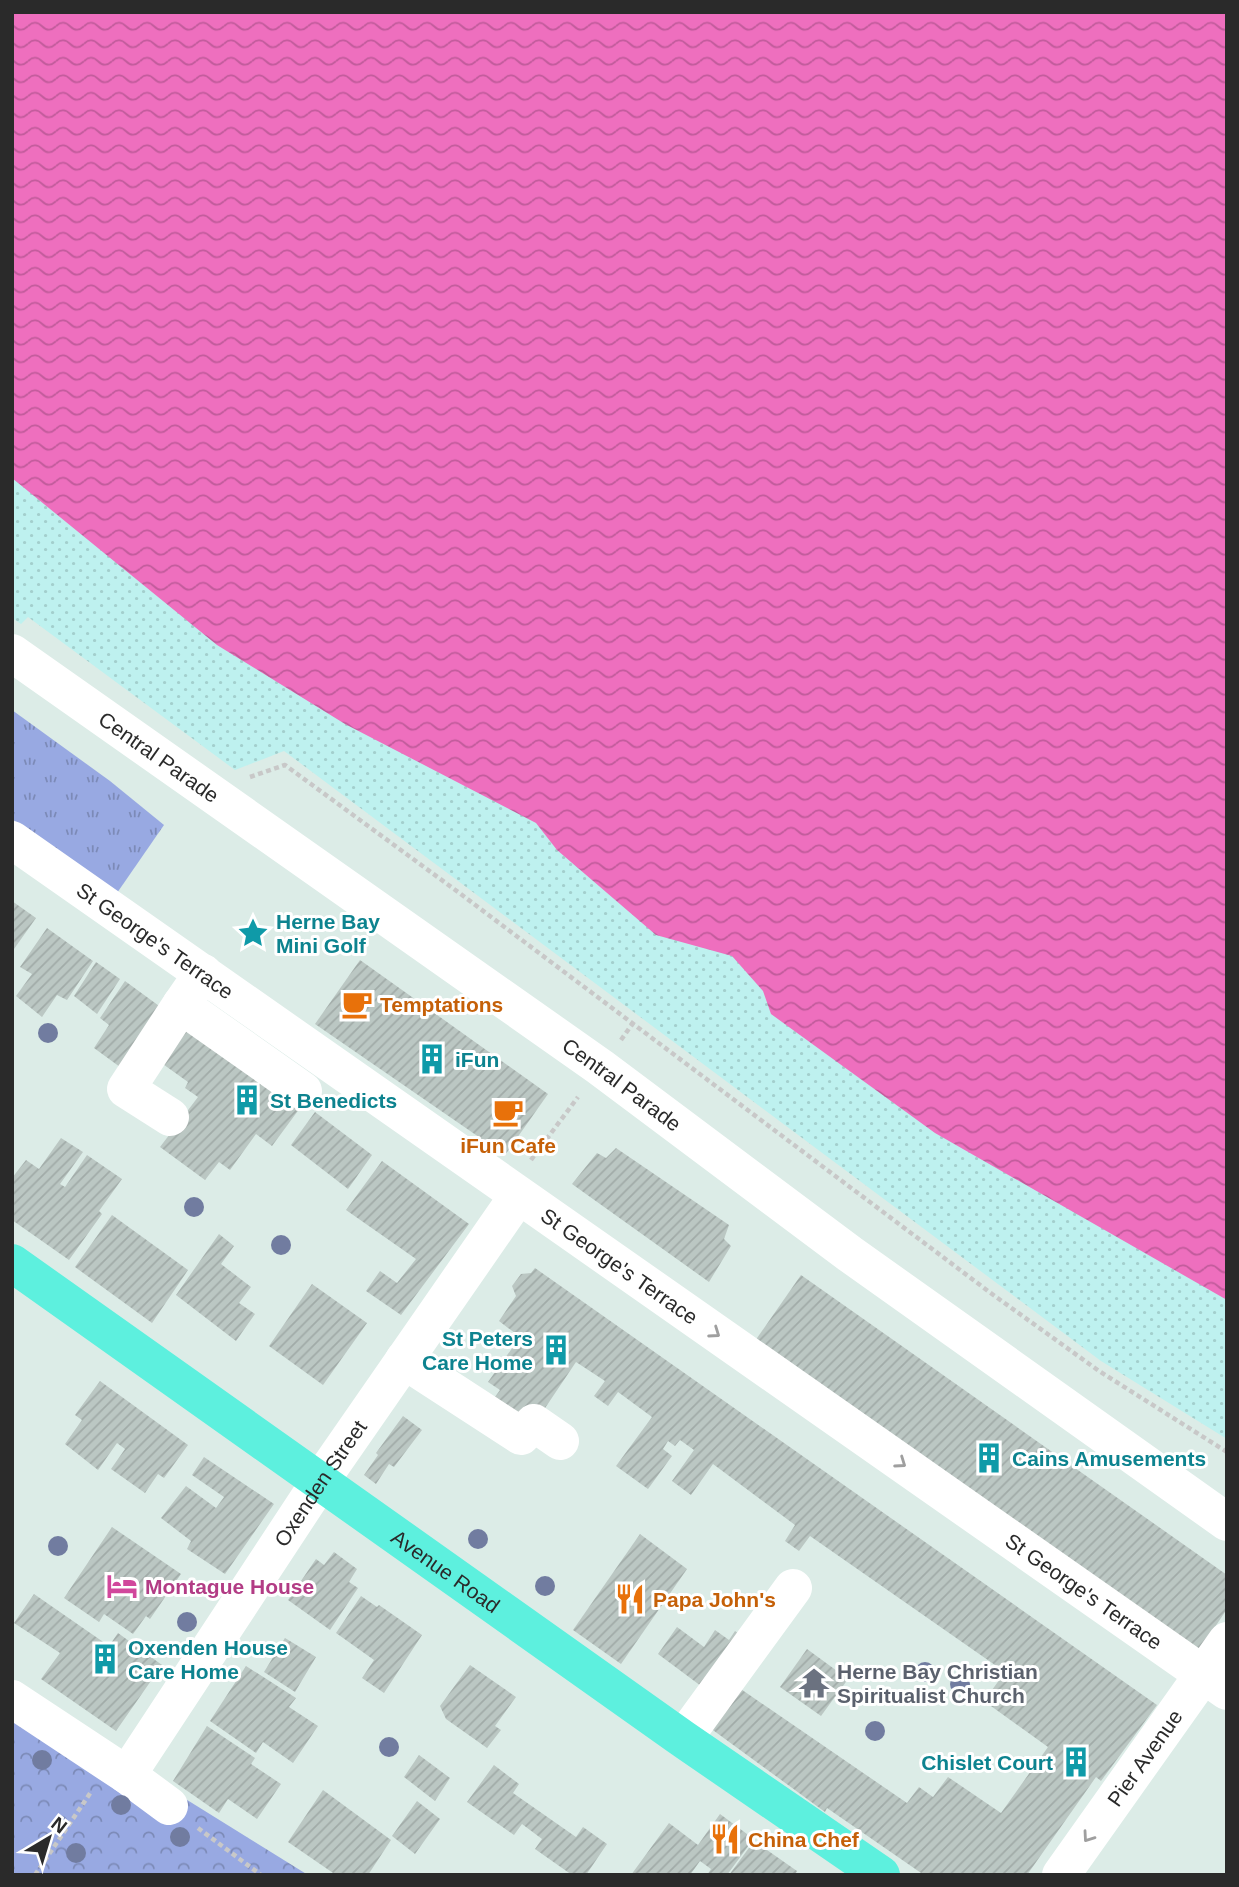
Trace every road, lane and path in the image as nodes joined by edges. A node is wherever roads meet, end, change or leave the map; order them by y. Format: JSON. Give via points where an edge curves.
{"nodes":[{"id":1,"x":12,"y":653,"type":"edge"},
{"id":2,"x":239,"y":780,"type":"dead end"},
{"id":3,"x":12,"y":840,"type":"edge"},
{"id":4,"x":203,"y":973,"type":"junction"},
{"id":5,"x":181,"y":1005,"type":"junction"},
{"id":6,"x":600,"y":1067,"type":"junction"},
{"id":7,"x":303,"y":1091,"type":"dead end"},
{"id":8,"x":170,"y":1118,"type":"dead end"},
{"id":9,"x":514,"y":1192,"type":"junction"},
{"id":10,"x":12,"y":1263,"type":"edge"},
{"id":11,"x":404,"y":1360,"type":"junction"},
{"id":12,"x":560,"y":1441,"type":"dead end"},
{"id":13,"x":1227,"y":1452,"type":"edge"},
{"id":14,"x":321,"y":1480,"type":"junction"},
{"id":15,"x":1227,"y":1522,"type":"edge"},
{"id":16,"x":793,"y":1588,"type":"dead end"},
{"id":17,"x":1227,"y":1641,"type":"edge"},
{"id":18,"x":1216,"y":1683,"type":"edge"},
{"id":19,"x":12,"y":1699,"type":"edge"},
{"id":20,"x":683,"y":1739,"type":"junction"},
{"id":21,"x":127,"y":1775,"type":"junction"},
{"id":22,"x":169,"y":1806,"type":"joint"},
{"id":23,"x":868,"y":1871,"type":"edge"},
{"id":24,"x":35,"y":1875,"type":"edge"},
{"id":25,"x":261,"y":1875,"type":"edge"},
{"id":26,"x":1061,"y":1875,"type":"edge"}],
"edges":[{"from":1,"to":6,"type":"street","name":"Central Parade"},
{"from":2,"to":13,"type":"path","via":[[285,765],[992,1294],[1100,1371]]},
{"from":3,"to":4,"type":"street","name":"St George's Terrace"},
{"from":4,"to":5,"type":"street"},
{"from":4,"to":9,"type":"street","name":"St George's Terrace"},
{"from":5,"to":7,"type":"street"},
{"from":5,"to":8,"type":"street","via":[[126,1089]]},
{"from":6,"to":9,"type":"path"},
{"from":6,"to":15,"type":"street","name":"Central Parade","via":[[850,1254]]},
{"from":9,"to":11,"type":"street","name":"Oxenden Street"},
{"from":9,"to":18,"type":"street","name":"St George's Terrace","one_way":true},
{"from":10,"to":14,"type":"main road","name":"Avenue Road"},
{"from":11,"to":12,"type":"street","via":[[521,1436],[534,1423]]},
{"from":11,"to":14,"type":"street","name":"Oxenden Street"},
{"from":14,"to":20,"type":"main road","name":"Avenue Road"},
{"from":14,"to":21,"type":"street","name":"Oxenden Street"},
{"from":16,"to":20,"type":"street"},
{"from":17,"to":18,"type":"street","name":"Pier Avenue"},
{"from":18,"to":26,"type":"street","name":"Pier Avenue","one_way":true},
{"from":19,"to":21,"type":"street"},
{"from":20,"to":23,"type":"main road","name":"Avenue Road"},
{"from":21,"to":22,"type":"street"},
{"from":21,"to":24,"type":"path","via":[[98,1782]]},
{"from":22,"to":25,"type":"path"}]}
